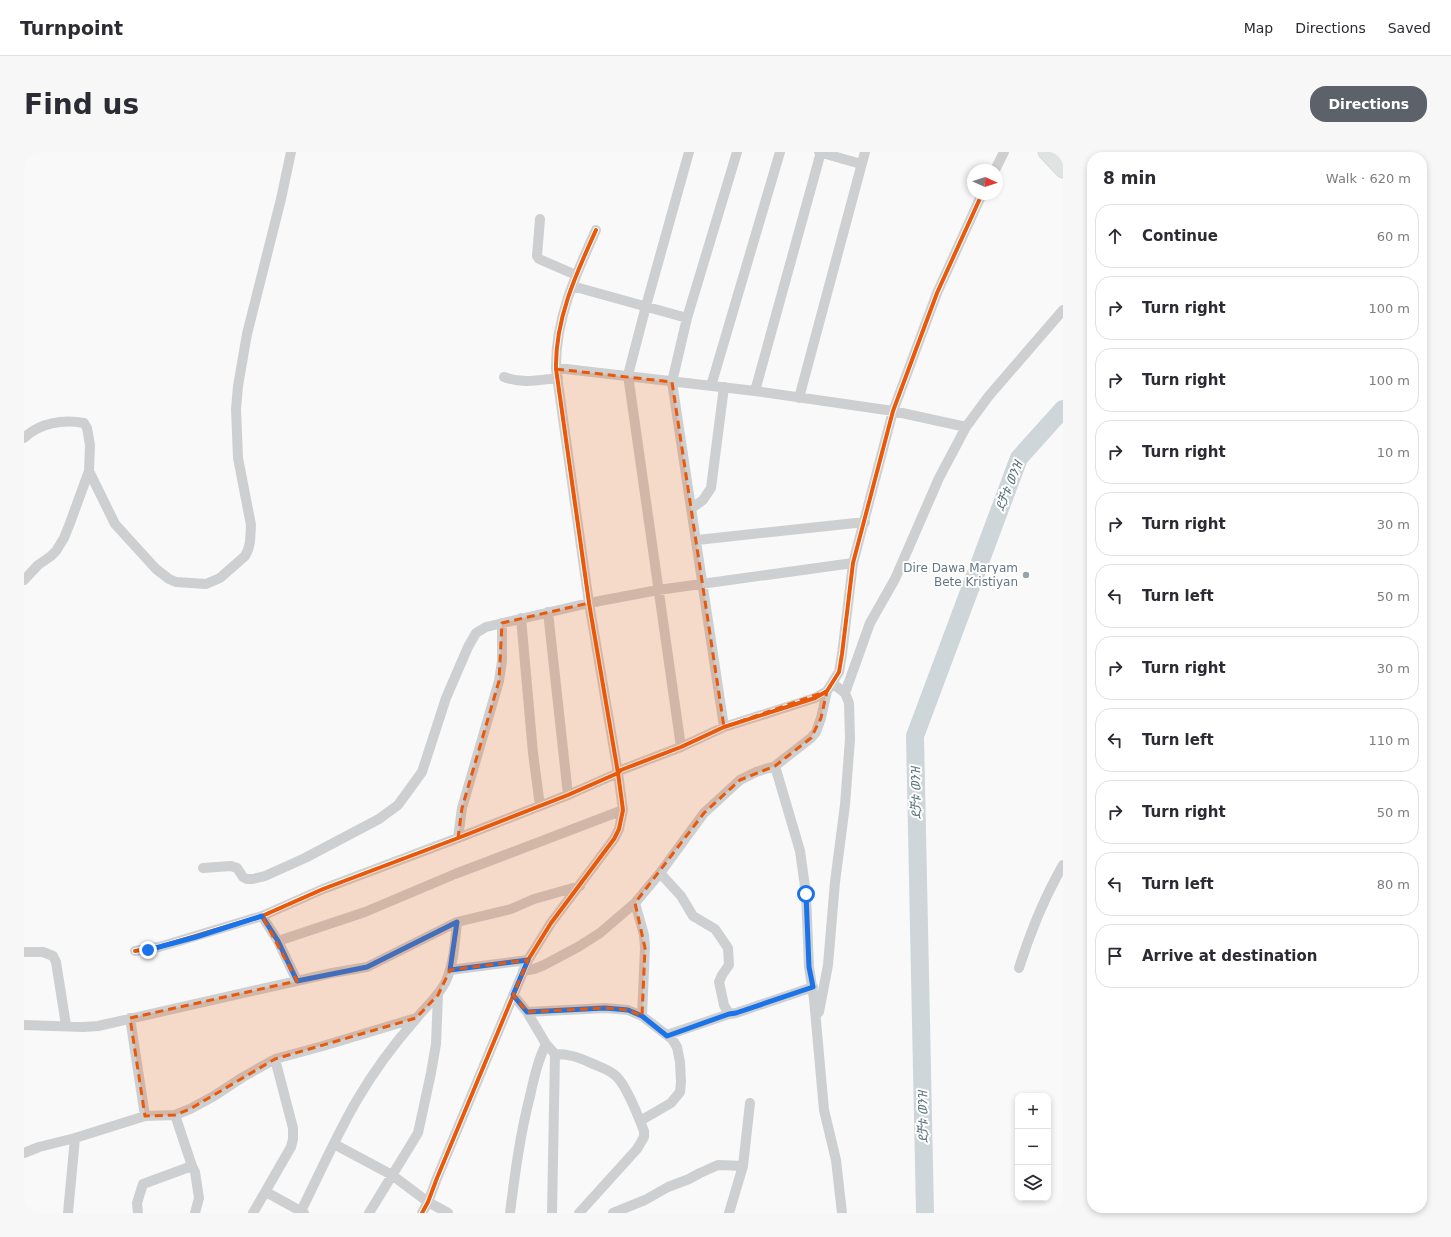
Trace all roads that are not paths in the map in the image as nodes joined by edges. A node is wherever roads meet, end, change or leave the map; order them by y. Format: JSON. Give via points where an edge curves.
{"nodes":[{"id":1,"x":290,"y":152,"type":"edge"},
{"id":2,"x":689,"y":152,"type":"edge"},
{"id":3,"x":737,"y":152,"type":"edge"},
{"id":4,"x":780,"y":152,"type":"edge"},
{"id":5,"x":820,"y":152,"type":"edge"},
{"id":6,"x":865,"y":152,"type":"edge"},
{"id":7,"x":1004,"y":152,"type":"edge"},
{"id":8,"x":1046,"y":152,"type":"edge"},
{"id":9,"x":862,"y":164,"type":"junction"},
{"id":10,"x":998,"y":164,"type":"edge"},
{"id":11,"x":1063,"y":170,"type":"edge"},
{"id":12,"x":979,"y":200,"type":"edge"},
{"id":13,"x":540,"y":219,"type":"dead end"},
{"id":14,"x":596,"y":230,"type":"dead end"},
{"id":15,"x":576,"y":275,"type":"junction"},
{"id":16,"x":572,"y":286,"type":"junction"},
{"id":17,"x":646,"y":306,"type":"junction"},
{"id":18,"x":1063,"y":310,"type":"edge"},
{"id":19,"x":687,"y":318,"type":"junction"},
{"id":20,"x":557,"y":373,"type":"junction"},
{"id":21,"x":628,"y":376,"type":"junction"},
{"id":22,"x":504,"y":378,"type":"dead end"},
{"id":23,"x":672,"y":382,"type":"junction"},
{"id":24,"x":711,"y":386,"type":"junction"},
{"id":25,"x":724,"y":387,"type":"junction"},
{"id":26,"x":755,"y":391,"type":"junction"},
{"id":27,"x":799,"y":398,"type":"junction"},
{"id":28,"x":893,"y":411,"type":"junction"},
{"id":29,"x":966,"y":427,"type":"junction"},
{"id":30,"x":24,"y":438,"type":"edge"},
{"id":31,"x":89,"y":471,"type":"junction"},
{"id":32,"x":692,"y":508,"type":"junction"},
{"id":33,"x":865,"y":522,"type":"junction"},
{"id":34,"x":697,"y":540,"type":"junction"},
{"id":35,"x":853,"y":563,"type":"junction"},
{"id":36,"x":24,"y":580,"type":"edge"},
{"id":37,"x":702,"y":584,"type":"junction"},
{"id":38,"x":658,"y":590,"type":"junction"},
{"id":39,"x":589,"y":603,"type":"junction"},
{"id":40,"x":548,"y":612,"type":"junction"},
{"id":41,"x":521,"y":618,"type":"junction"},
{"id":42,"x":502,"y":623,"type":"junction"},
{"id":43,"x":830,"y":687,"type":"junction"},
{"id":44,"x":845,"y":693,"type":"junction"},
{"id":45,"x":724,"y":726,"type":"junction"},
{"id":46,"x":681,"y":748,"type":"junction"},
{"id":47,"x":775,"y":766,"type":"junction"},
{"id":48,"x":618,"y":773,"type":"junction"},
{"id":49,"x":568,"y":795,"type":"junction"},
{"id":50,"x":540,"y":806,"type":"junction"},
{"id":51,"x":622,"y":810,"type":"junction"},
{"id":52,"x":458,"y":838,"type":"junction"},
{"id":53,"x":1063,"y":866,"type":"edge"},
{"id":54,"x":203,"y":868,"type":"dead end"},
{"id":55,"x":660,"y":873,"type":"junction"},
{"id":56,"x":580,"y":886,"type":"junction"},
{"id":57,"x":635,"y":903,"type":"junction"},
{"id":58,"x":262,"y":916,"type":"junction"},
{"id":59,"x":457,"y":922,"type":"junction"},
{"id":60,"x":278,"y":941,"type":"junction"},
{"id":61,"x":136,"y":951,"type":"dead end"},
{"id":62,"x":24,"y":952,"type":"edge"},
{"id":63,"x":528,"y":960,"type":"junction"},
{"id":64,"x":1019,"y":968,"type":"dead end"},
{"id":65,"x":450,"y":970,"type":"junction"},
{"id":66,"x":523,"y":971,"type":"junction"},
{"id":67,"x":297,"y":981,"type":"junction"},
{"id":68,"x":813,"y":987,"type":"junction"},
{"id":69,"x":438,"y":995,"type":"junction"},
{"id":70,"x":513,"y":995,"type":"junction"},
{"id":71,"x":527,"y":1012,"type":"junction"},
{"id":72,"x":729,"y":1014,"type":"junction"},
{"id":73,"x":642,"y":1016,"type":"junction"},
{"id":74,"x":130,"y":1018,"type":"junction"},
{"id":75,"x":416,"y":1018,"type":"junction"},
{"id":76,"x":24,"y":1025,"type":"edge"},
{"id":77,"x":66,"y":1025,"type":"junction"},
{"id":78,"x":817,"y":1026,"type":"junction"},
{"id":79,"x":667,"y":1036,"type":"junction"},
{"id":80,"x":546,"y":1044,"type":"junction"},
{"id":81,"x":555,"y":1054,"type":"junction"},
{"id":82,"x":275,"y":1059,"type":"junction"},
{"id":83,"x":750,"y":1103,"type":"dead end"},
{"id":84,"x":175,"y":1115,"type":"junction"},
{"id":85,"x":145,"y":1116,"type":"junction"},
{"id":86,"x":640,"y":1121,"type":"junction"},
{"id":87,"x":75,"y":1138,"type":"junction"},
{"id":88,"x":334,"y":1144,"type":"junction"},
{"id":89,"x":24,"y":1153,"type":"edge"},
{"id":90,"x":192,"y":1166,"type":"junction"},
{"id":91,"x":743,"y":1166,"type":"junction"},
{"id":92,"x":392,"y":1175,"type":"junction"},
{"id":93,"x":266,"y":1192,"type":"junction"},
{"id":94,"x":428,"y":1202,"type":"junction"},
{"id":95,"x":302,"y":1212,"type":"edge"},
{"id":96,"x":68,"y":1213,"type":"edge"},
{"id":97,"x":138,"y":1213,"type":"edge"},
{"id":98,"x":195,"y":1213,"type":"edge"},
{"id":99,"x":253,"y":1213,"type":"edge"},
{"id":100,"x":369,"y":1213,"type":"edge"},
{"id":101,"x":422,"y":1213,"type":"edge"},
{"id":102,"x":448,"y":1213,"type":"edge"},
{"id":103,"x":512,"y":1213,"type":"edge"},
{"id":104,"x":552,"y":1213,"type":"edge"},
{"id":105,"x":579,"y":1213,"type":"edge"},
{"id":106,"x":613,"y":1213,"type":"edge"},
{"id":107,"x":729,"y":1213,"type":"edge"},
{"id":108,"x":842,"y":1213,"type":"edge"}],
"edges":[{"from":1,"to":31,"type":"street","via":[[281,199],[247,334],[238,386],[238,458],[251,525],[250,542],[245,556],[220,578],[206,584],[176,582],[169,579],[156,569],[115,524]]},
{"from":2,"to":17,"type":"street"},
{"from":3,"to":19,"type":"street"},
{"from":4,"to":24,"type":"street"},
{"from":5,"to":9,"type":"street"},
{"from":5,"to":26,"type":"street"},
{"from":6,"to":9,"type":"street"},
{"from":7,"to":10,"type":"street"},
{"from":8,"to":11,"type":"main road"},
{"from":9,"to":27,"type":"street"},
{"from":12,"to":28,"type":"street","via":[[937,293]]},
{"from":13,"to":15,"type":"street","via":[[537,256]]},
{"from":14,"to":15,"type":"street"},
{"from":15,"to":16,"type":"street"},
{"from":16,"to":17,"type":"street"},
{"from":16,"to":20,"type":"street","via":[[556,350]]},
{"from":17,"to":19,"type":"street"},
{"from":17,"to":21,"type":"street"},
{"from":18,"to":29,"type":"street","via":[[988,397]]},
{"from":19,"to":23,"type":"street"},
{"from":20,"to":21,"type":"street","via":[[566,369]]},
{"from":20,"to":22,"type":"street","via":[[528,382]]},
{"from":20,"to":39,"type":"street"},
{"from":21,"to":23,"type":"street"},
{"from":21,"to":38,"type":"street"},
{"from":23,"to":24,"type":"street"},
{"from":23,"to":32,"type":"street"},
{"from":24,"to":25,"type":"street"},
{"from":25,"to":26,"type":"street"},
{"from":25,"to":32,"type":"street","via":[[711,488],[703,500]]},
{"from":26,"to":27,"type":"street"},
{"from":27,"to":28,"type":"street"},
{"from":28,"to":29,"type":"street"},
{"from":28,"to":33,"type":"street"},
{"from":29,"to":44,"type":"street","via":[[939,478],[895,579],[870,623]]},
{"from":30,"to":31,"type":"street","via":[[43,425],[84,423],[90,445]]},
{"from":31,"to":36,"type":"street","via":[[64,538],[51,556]]},
{"from":32,"to":34,"type":"street"},
{"from":33,"to":34,"type":"street"},
{"from":33,"to":35,"type":"street"},
{"from":34,"to":37,"type":"street"},
{"from":35,"to":37,"type":"street"},
{"from":35,"to":43,"type":"street","via":[[839,672]]},
{"from":37,"to":38,"type":"street"},
{"from":37,"to":45,"type":"street"},
{"from":38,"to":39,"type":"street"},
{"from":38,"to":46,"type":"street"},
{"from":39,"to":40,"type":"street"},
{"from":39,"to":48,"type":"street"},
{"from":40,"to":41,"type":"street"},
{"from":40,"to":49,"type":"street"},
{"from":41,"to":42,"type":"street"},
{"from":41,"to":50,"type":"street"},
{"from":42,"to":52,"type":"street","via":[[499,681],[462,808]]},
{"from":42,"to":54,"type":"street","via":[[486,627],[472,638],[446,698],[422,772],[398,805],[305,858],[265,876],[247,879],[232,866]]},
{"from":43,"to":44,"type":"street"},
{"from":43,"to":45,"type":"street","via":[[815,698]]},
{"from":43,"to":47,"type":"street","via":[[813,735]]},
{"from":44,"to":78,"type":"street","via":[[849,703],[850,739],[845,805],[828,965]]},
{"from":45,"to":46,"type":"street"},
{"from":46,"to":48,"type":"street"},
{"from":47,"to":55,"type":"street","via":[[740,780],[704,813]]},
{"from":47,"to":68,"type":"street","via":[[800,851],[806,894],[809,967]]},
{"from":48,"to":49,"type":"street"},
{"from":48,"to":51,"type":"street"},
{"from":49,"to":50,"type":"street"},
{"from":50,"to":52,"type":"street"},
{"from":51,"to":56,"type":"street","via":[[619,829],[614,839]]},
{"from":51,"to":60,"type":"street","via":[[455,874],[365,912]]},
{"from":52,"to":58,"type":"street","via":[[323,889]]},
{"from":53,"to":64,"type":"street","via":[[1031,933]]},
{"from":55,"to":57,"type":"street"},
{"from":55,"to":72,"type":"street","via":[[681,896],[693,916],[715,929],[728,948],[729,965],[719,982],[724,1005]]},
{"from":56,"to":59,"type":"street","via":[[511,909]]},
{"from":56,"to":63,"type":"street","via":[[551,923]]},
{"from":57,"to":66,"type":"street","via":[[600,933],[578,947],[544,965]]},
{"from":57,"to":73,"type":"street","via":[[645,948]]},
{"from":58,"to":60,"type":"street"},
{"from":58,"to":61,"type":"street","via":[[159,947]]},
{"from":59,"to":65,"type":"street"},
{"from":59,"to":67,"type":"street","via":[[367,967]]},
{"from":60,"to":67,"type":"street"},
{"from":62,"to":77,"type":"street","via":[[43,952],[53,956]]},
{"from":63,"to":65,"type":"street"},
{"from":63,"to":66,"type":"street"},
{"from":65,"to":69,"type":"street"},
{"from":66,"to":70,"type":"street"},
{"from":67,"to":74,"type":"street"},
{"from":68,"to":72,"type":"street"},
{"from":68,"to":78,"type":"street"},
{"from":69,"to":75,"type":"street"},
{"from":69,"to":92,"type":"street","via":[[436,1044],[418,1133]]},
{"from":70,"to":71,"type":"street"},
{"from":70,"to":94,"type":"street"},
{"from":71,"to":73,"type":"street","via":[[605,1008],[628,1010]]},
{"from":71,"to":80,"type":"street"},
{"from":72,"to":79,"type":"street"},
{"from":73,"to":79,"type":"street"},
{"from":74,"to":77,"type":"street","via":[[98,1026]]},
{"from":74,"to":85,"type":"street"},
{"from":75,"to":82,"type":"street"},
{"from":75,"to":88,"type":"street","via":[[387,1054]]},
{"from":76,"to":77,"type":"street"},
{"from":78,"to":108,"type":"street","via":[[824,1110],[836,1160]]},
{"from":79,"to":86,"type":"street","via":[[677,1047],[680,1092],[671,1103]]},
{"from":80,"to":81,"type":"street"},
{"from":80,"to":103,"type":"street","via":[[540,1056],[524,1117],[516,1159]]},
{"from":81,"to":86,"type":"street","via":[[568,1054],[617,1076]]},
{"from":81,"to":104,"type":"street"},
{"from":82,"to":84,"type":"street","via":[[190,1110]]},
{"from":82,"to":93,"type":"street","via":[[293,1128],[293,1139]]},
{"from":83,"to":91,"type":"street"},
{"from":84,"to":85,"type":"street"},
{"from":84,"to":90,"type":"street"},
{"from":85,"to":87,"type":"street"},
{"from":86,"to":105,"type":"street","via":[[644,1131],[643,1141]]},
{"from":87,"to":89,"type":"street"},
{"from":87,"to":96,"type":"street"},
{"from":88,"to":92,"type":"street"},
{"from":88,"to":95,"type":"street"},
{"from":90,"to":97,"type":"street","via":[[143,1184],[137,1203]]},
{"from":90,"to":98,"type":"street","via":[[199,1198]]},
{"from":91,"to":106,"type":"street","via":[[713,1167]]},
{"from":91,"to":107,"type":"street"},
{"from":92,"to":94,"type":"street"},
{"from":92,"to":100,"type":"street"},
{"from":93,"to":95,"type":"street"},
{"from":93,"to":99,"type":"street"},
{"from":94,"to":101,"type":"street"},
{"from":94,"to":102,"type":"street"}]}
